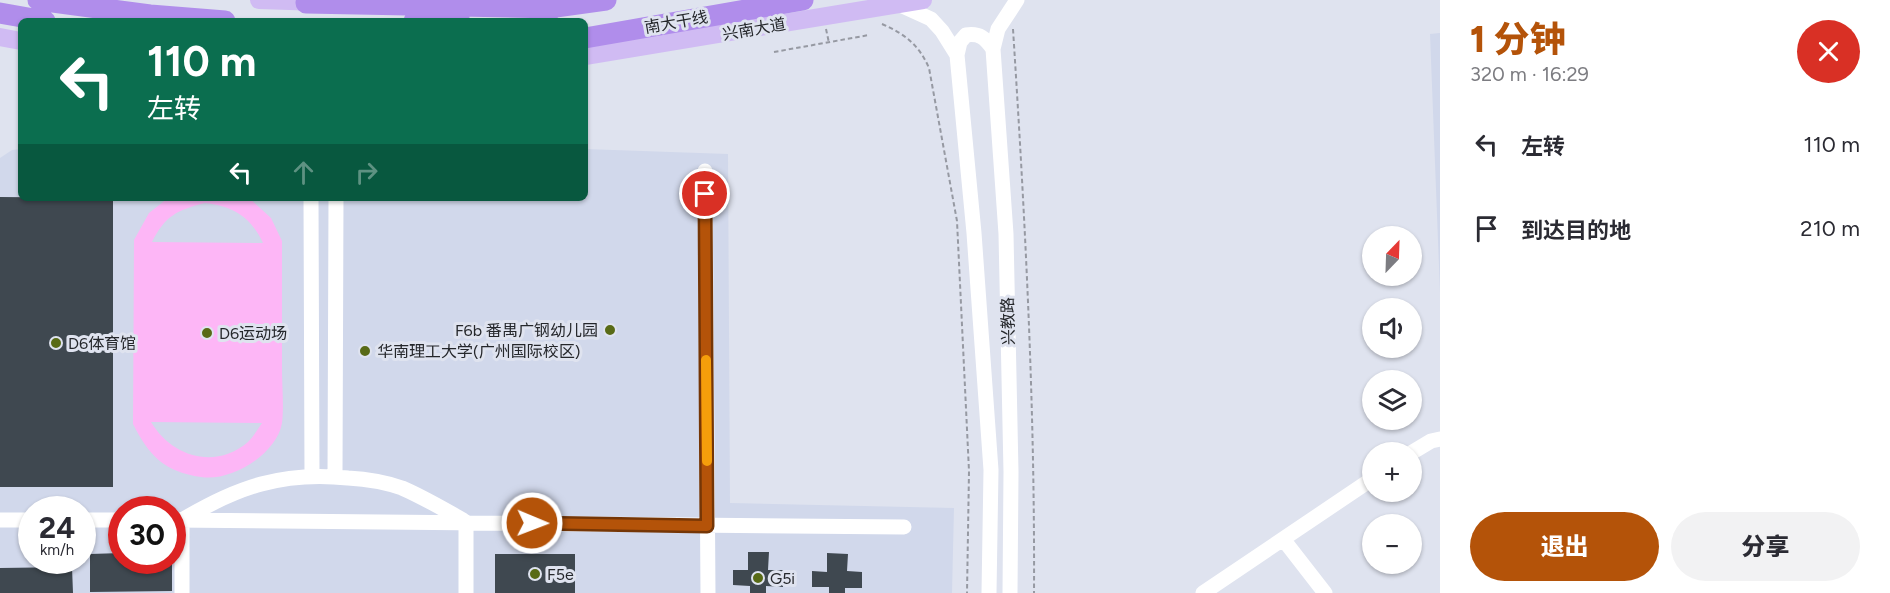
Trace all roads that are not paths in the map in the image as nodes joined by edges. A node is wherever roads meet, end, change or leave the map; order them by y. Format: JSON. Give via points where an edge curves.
{"nodes":[{"id":1,"x":38,"y":0,"type":"edge"},
{"id":2,"x":259,"y":0,"type":"edge"},
{"id":3,"x":373,"y":0,"type":"edge"},
{"id":4,"x":606,"y":0,"type":"edge"},
{"id":5,"x":803,"y":0,"type":"edge"},
{"id":6,"x":923,"y":0,"type":"edge"},
{"id":7,"x":306,"y":3,"type":"junction"},
{"id":8,"x":898,"y":4,"type":"junction"},
{"id":9,"x":1014,"y":4,"type":"edge"},
{"id":10,"x":554,"y":8,"type":"junction"},
{"id":11,"x":0,"y":13,"type":"edge"},
{"id":12,"x":28,"y":18,"type":"edge"},
{"id":13,"x":188,"y":18,"type":"edge"},
{"id":14,"x":446,"y":18,"type":"edge"},
{"id":15,"x":0,"y":37,"type":"edge"},
{"id":16,"x":588,"y":37,"type":"edge"},
{"id":17,"x":18,"y":40,"type":"edge"},
{"id":18,"x":993,"y":49,"type":"junction"},
{"id":19,"x":957,"y":55,"type":"junction"},
{"id":20,"x":588,"y":56,"type":"edge"},
{"id":21,"x":705,"y":171,"type":"dead end"},
{"id":22,"x":311,"y":201,"type":"edge"},
{"id":23,"x":336,"y":201,"type":"edge"},
{"id":24,"x":1440,"y":439,"type":"edge"},
{"id":25,"x":1422,"y":446,"type":"edge"},
{"id":26,"x":312,"y":476,"type":"junction"},
{"id":27,"x":335,"y":476,"type":"junction"},
{"id":28,"x":1362,"y":486,"type":"edge"},
{"id":29,"x":186,"y":515,"type":"edge"},
{"id":30,"x":0,"y":520,"type":"edge"},
{"id":31,"x":18,"y":520,"type":"edge"},
{"id":32,"x":186,"y":520,"type":"edge"},
{"id":33,"x":466,"y":522,"type":"junction"},
{"id":34,"x":707,"y":526,"type":"junction"},
{"id":35,"x":904,"y":527,"type":"dead end"},
{"id":36,"x":1283,"y":539,"type":"junction"},
{"id":37,"x":181,"y":574,"type":"edge"},
{"id":38,"x":182,"y":593,"type":"edge"},
{"id":39,"x":466,"y":593,"type":"edge"},
{"id":40,"x":708,"y":593,"type":"edge"},
{"id":41,"x":989,"y":593,"type":"edge"},
{"id":42,"x":1010,"y":593,"type":"edge"},
{"id":43,"x":1203,"y":593,"type":"edge"},
{"id":44,"x":1325,"y":593,"type":"edge"}],
"edges":[{"from":1,"to":13,"type":"highway"},
{"from":2,"to":7,"type":"main road"},
{"from":3,"to":7,"type":"main road"},
{"from":4,"to":10,"type":"highway"},
{"from":5,"to":16,"type":"highway","name":"南大干线"},
{"from":6,"to":8,"type":"main road","name":"兴南大道"},
{"from":7,"to":10,"type":"highway"},
{"from":8,"to":19,"type":"street","via":[[931,19]]},
{"from":8,"to":20,"type":"main road","name":"兴南大道"},
{"from":9,"to":18,"type":"street","via":[[998,29]]},
{"from":10,"to":14,"type":"highway"},
{"from":11,"to":12,"type":"highway"},
{"from":15,"to":17,"type":"main road"},
{"from":18,"to":19,"type":"street","via":[[977,33],[966,35]]},
{"from":18,"to":42,"type":"street","name":"兴教路","via":[[1006,234]]},
{"from":19,"to":41,"type":"street","name":"兴教路","via":[[991,471]]},
{"from":21,"to":34,"type":"street"},
{"from":22,"to":26,"type":"street"},
{"from":23,"to":27,"type":"street"},
{"from":24,"to":25,"type":"street"},
{"from":26,"to":27,"type":"street"},
{"from":26,"to":29,"type":"street","via":[[284,477],[249,486]]},
{"from":27,"to":33,"type":"street","via":[[401,488]]},
{"from":28,"to":36,"type":"street"},
{"from":30,"to":31,"type":"street"},
{"from":32,"to":33,"type":"street"},
{"from":33,"to":34,"type":"street"},
{"from":33,"to":39,"type":"street"},
{"from":34,"to":35,"type":"street"},
{"from":34,"to":40,"type":"street"},
{"from":36,"to":43,"type":"street"},
{"from":36,"to":44,"type":"street"},
{"from":37,"to":38,"type":"street"}]}
